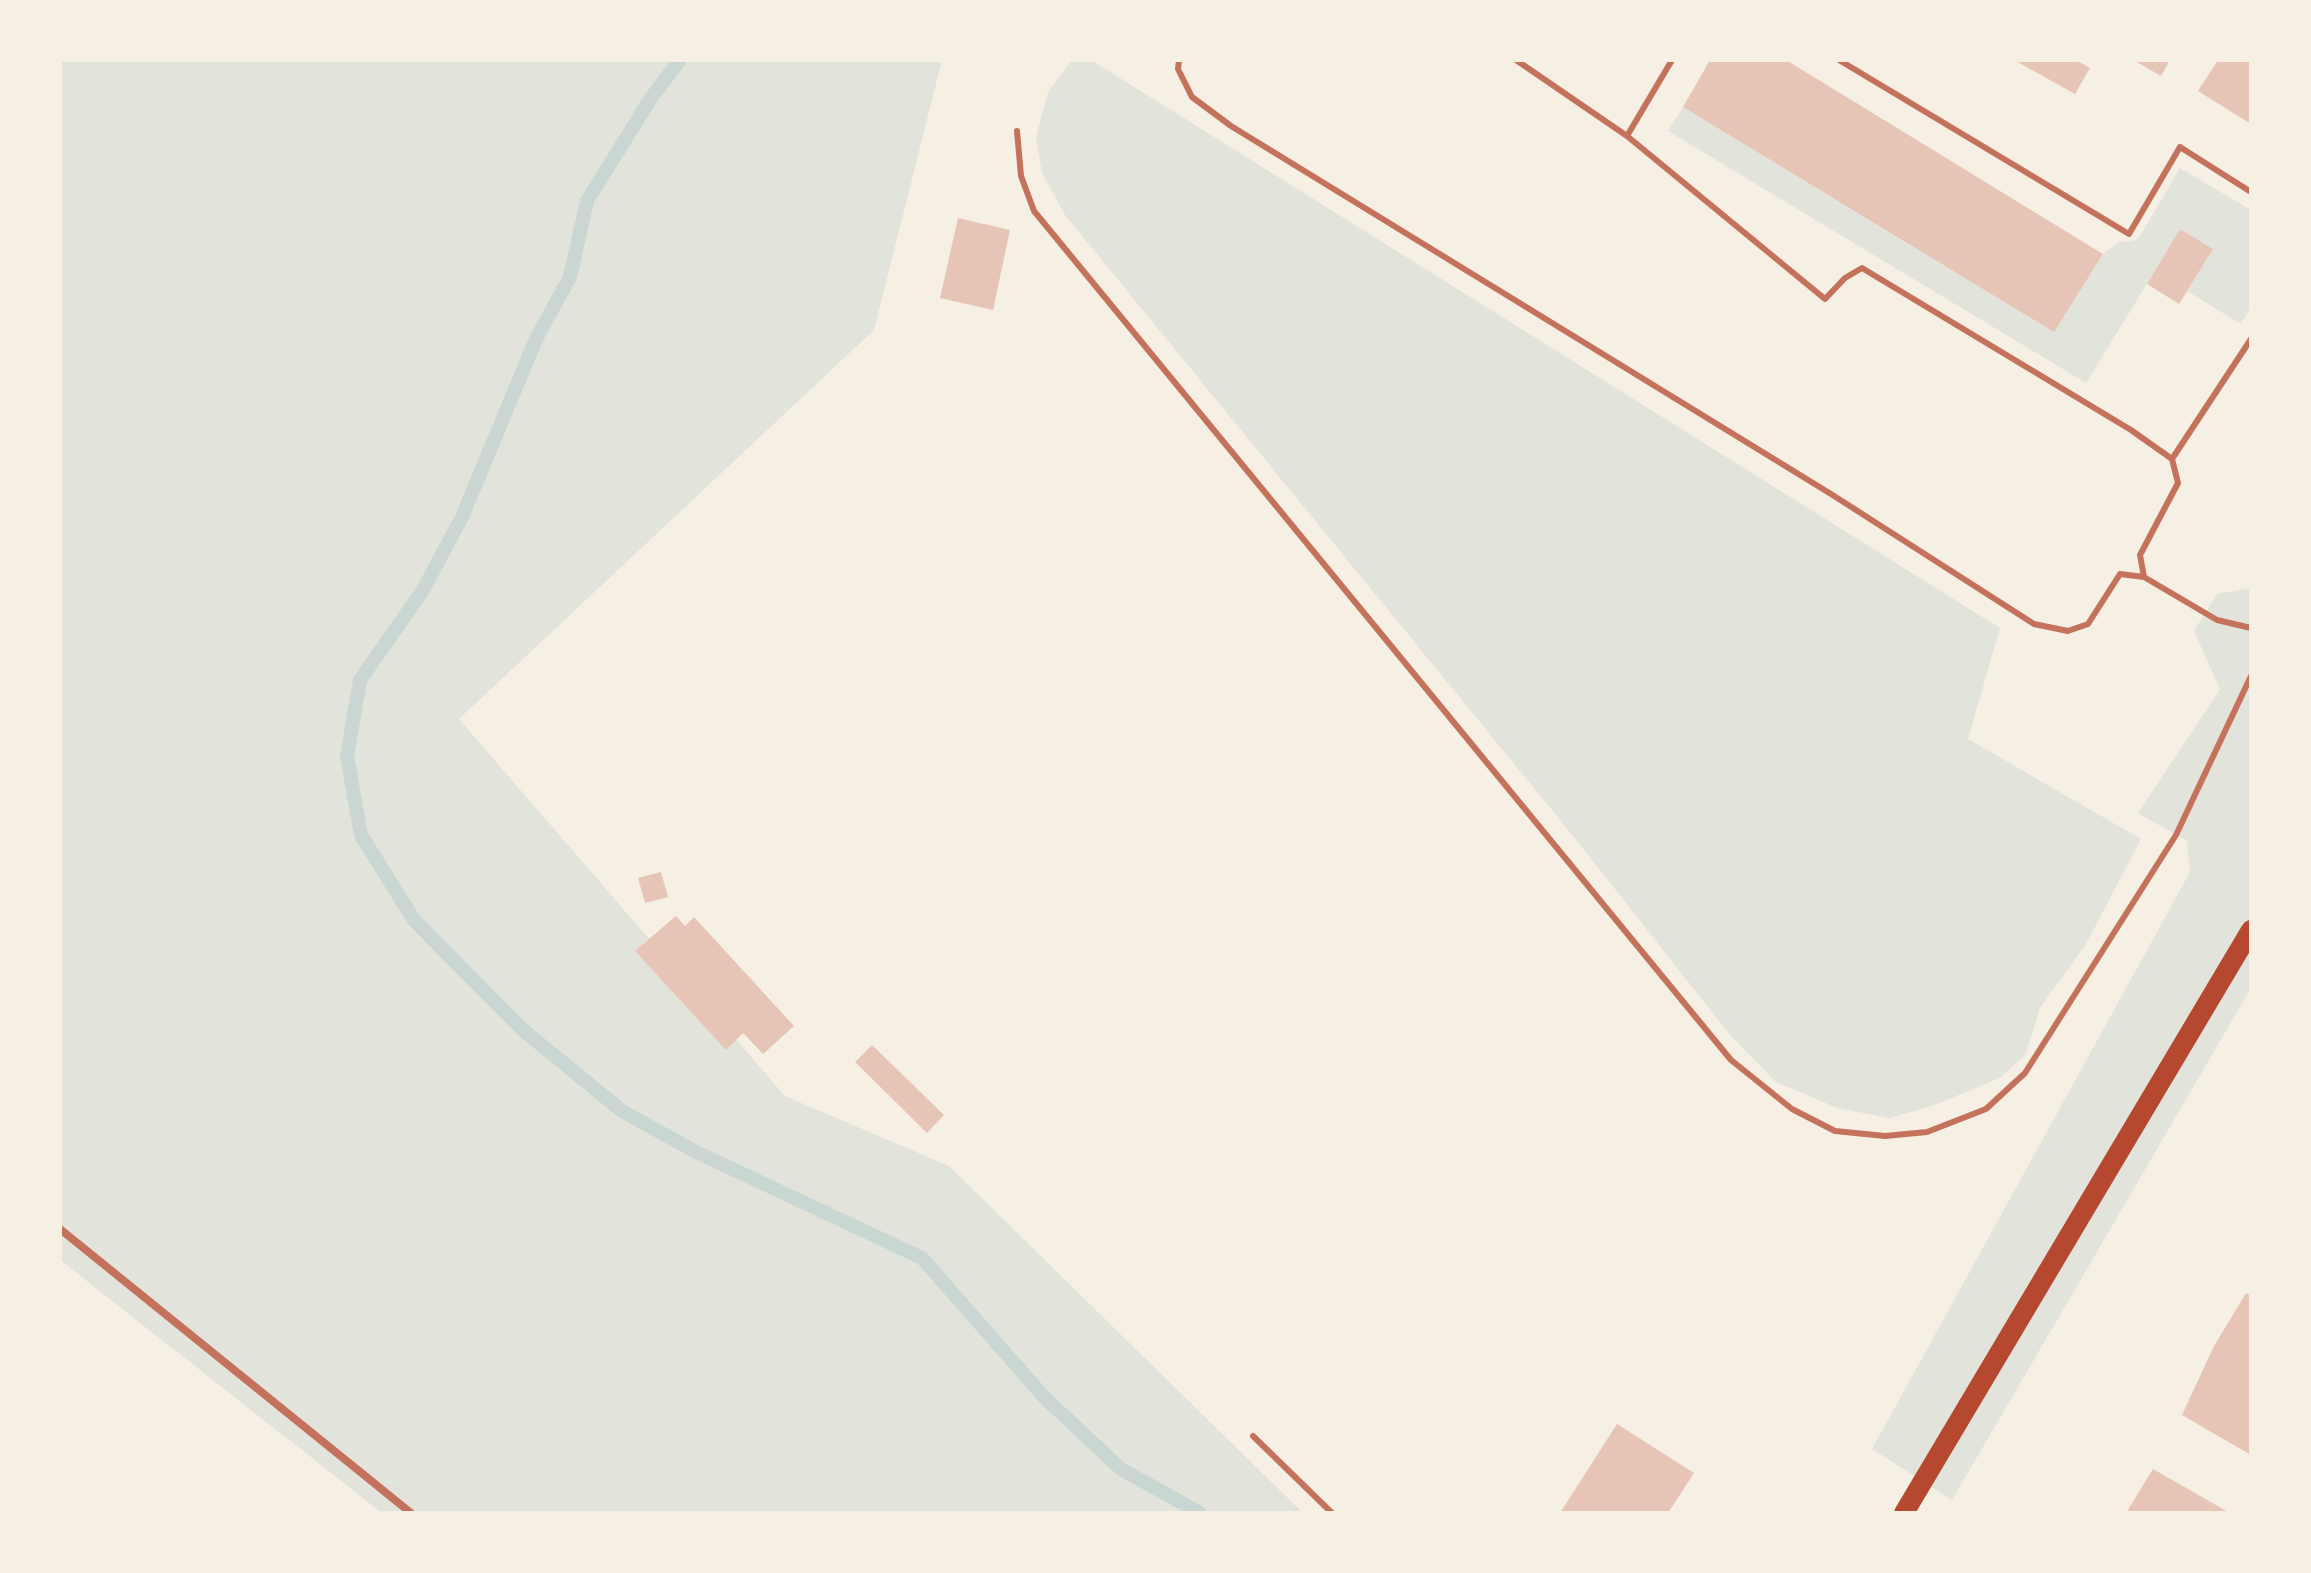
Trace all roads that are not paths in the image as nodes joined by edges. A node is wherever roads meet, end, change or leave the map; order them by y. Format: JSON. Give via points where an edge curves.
{"nodes":[{"id":1,"x":1179,"y":60,"type":"edge"},
{"id":2,"x":1516,"y":60,"type":"edge"},
{"id":3,"x":1672,"y":60,"type":"edge"},
{"id":4,"x":1839,"y":60,"type":"edge"},
{"id":5,"x":1017,"y":131,"type":"dead end"},
{"id":6,"x":1627,"y":136,"type":"junction"},
{"id":7,"x":2251,"y":192,"type":"edge"},
{"id":8,"x":2251,"y":339,"type":"edge"},
{"id":9,"x":2172,"y":459,"type":"junction"},
{"id":10,"x":2144,"y":577,"type":"junction"},
{"id":11,"x":2251,"y":628,"type":"edge"},
{"id":12,"x":2251,"y":676,"type":"edge"},
{"id":13,"x":2251,"y":930,"type":"edge"},
{"id":14,"x":60,"y":1229,"type":"edge"},
{"id":15,"x":1253,"y":1436,"type":"dead end"},
{"id":16,"x":411,"y":1513,"type":"edge"},
{"id":17,"x":1332,"y":1513,"type":"edge"},
{"id":18,"x":1904,"y":1513,"type":"edge"}],
"edges":[{"from":1,"to":10,"type":"lane","via":[[1192,97],[1231,126],[2034,624],[2068,631],[2088,624],[2120,574]]},
{"from":2,"to":6,"type":"lane"},
{"from":3,"to":6,"type":"lane"},
{"from":4,"to":7,"type":"lane","via":[[2129,234],[2180,147]]},
{"from":5,"to":12,"type":"lane","via":[[1021,176],[1034,211],[1074,260],[1731,1060],[1792,1109],[1835,1131],[1885,1136],[1927,1132],[1986,1109],[2025,1073],[2176,835]]},
{"from":6,"to":9,"type":"lane","via":[[1825,299],[1862,268]]},
{"from":8,"to":9,"type":"lane"},
{"from":9,"to":10,"type":"lane","via":[[2178,483],[2140,555]]},
{"from":10,"to":11,"type":"lane","via":[[2217,620]]},
{"from":13,"to":18,"type":"main road"},
{"from":14,"to":16,"type":"street"},
{"from":15,"to":17,"type":"lane"}]}
